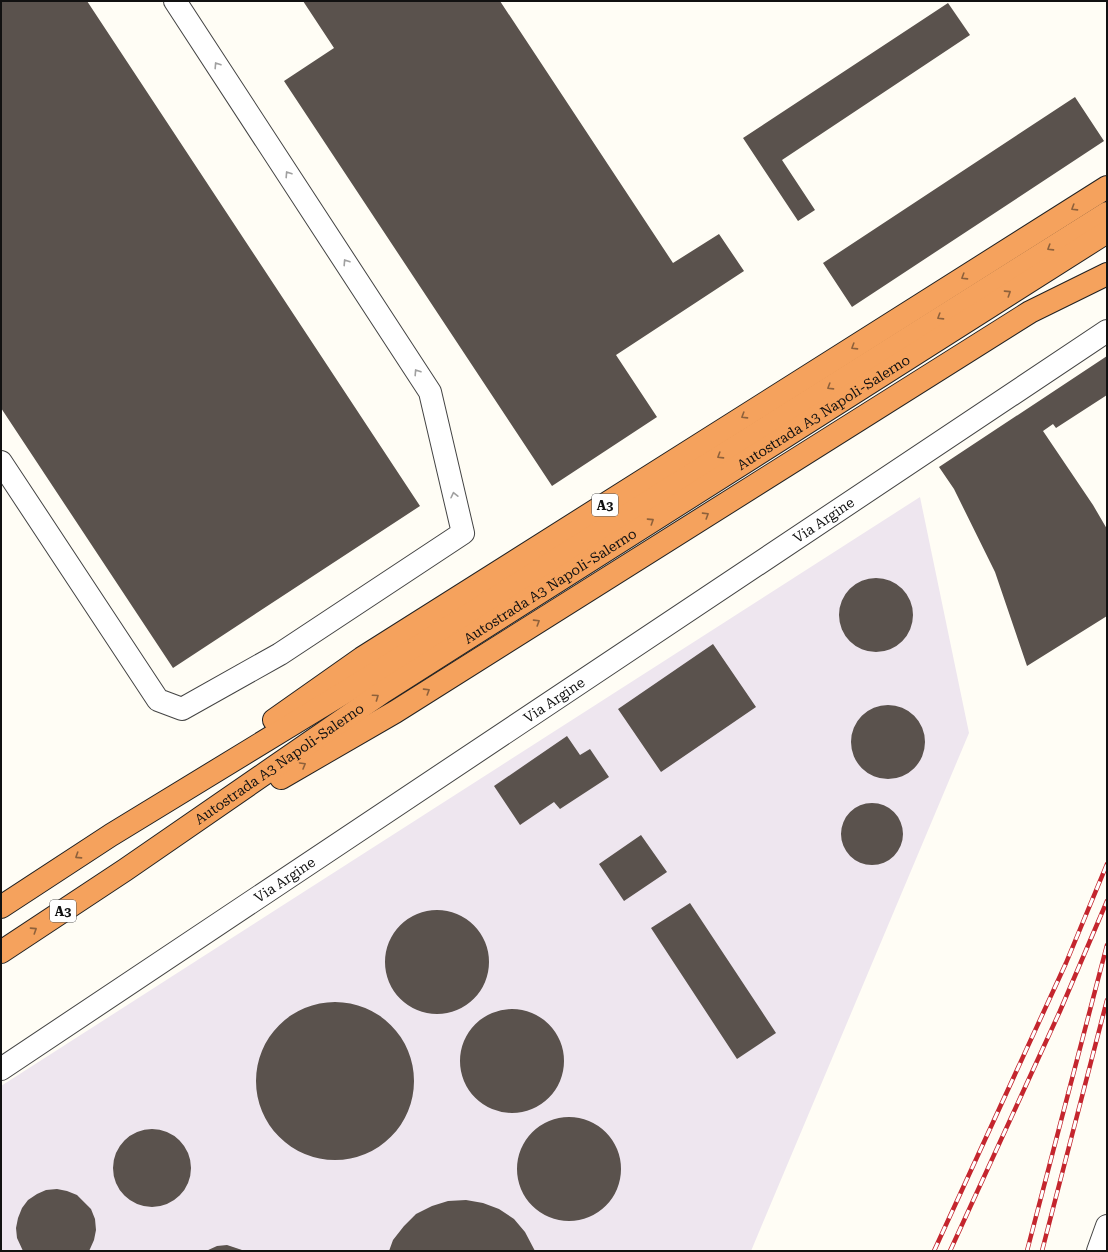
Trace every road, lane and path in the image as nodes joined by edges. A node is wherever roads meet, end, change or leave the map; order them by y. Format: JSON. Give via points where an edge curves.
{"nodes":[{"id":1,"x":175,"y":1,"type":"edge"},
{"id":2,"x":1107,"y":187,"type":"edge"},
{"id":3,"x":1107,"y":213,"type":"edge"},
{"id":4,"x":1107,"y":232,"type":"edge"},
{"id":5,"x":1107,"y":274,"type":"edge"},
{"id":6,"x":1107,"y":331,"type":"edge"},
{"id":7,"x":1,"y":462,"type":"edge"},
{"id":8,"x":111,"y":835,"type":"junction"},
{"id":9,"x":125,"y":870,"type":"junction"},
{"id":10,"x":1,"y":907,"type":"edge"},
{"id":11,"x":1,"y":952,"type":"edge"},
{"id":12,"x":1,"y":1069,"type":"edge"},
{"id":13,"x":1107,"y":1226,"type":"edge"},
{"id":14,"x":1098,"y":1251,"type":"edge"}],
"edges":[{"from":7,"to":1,"type":"street","one_way":true,"via":[[158,700],[182,708],[280,654],[463,533],[430,392]]},
{"from":2,"to":8,"type":"highway","number":"A3","one_way":true,"via":[[362,658]]},
{"from":3,"to":8,"type":"highway","name":"Autostrada A3 Napoli-Salerno","number":"A3","one_way":true,"via":[[373,675]]},
{"from":9,"to":4,"type":"highway","name":"Autostrada A3 Napoli-Salerno","number":"A3","one_way":true,"via":[[383,692]]},
{"from":9,"to":5,"type":"highway","number":"A3","one_way":true,"via":[[395,712],[1030,312]]},
{"from":6,"to":12,"type":"street","name":"Via Argine"},
{"from":8,"to":10,"type":"highway","name":"Autostrada A3 Napoli-Salerno","number":"A3","one_way":true},
{"from":11,"to":9,"type":"highway","name":"Autostrada A3 Napoli-Salerno","number":"A3","one_way":true},
{"from":13,"to":14,"type":"street"}]}
